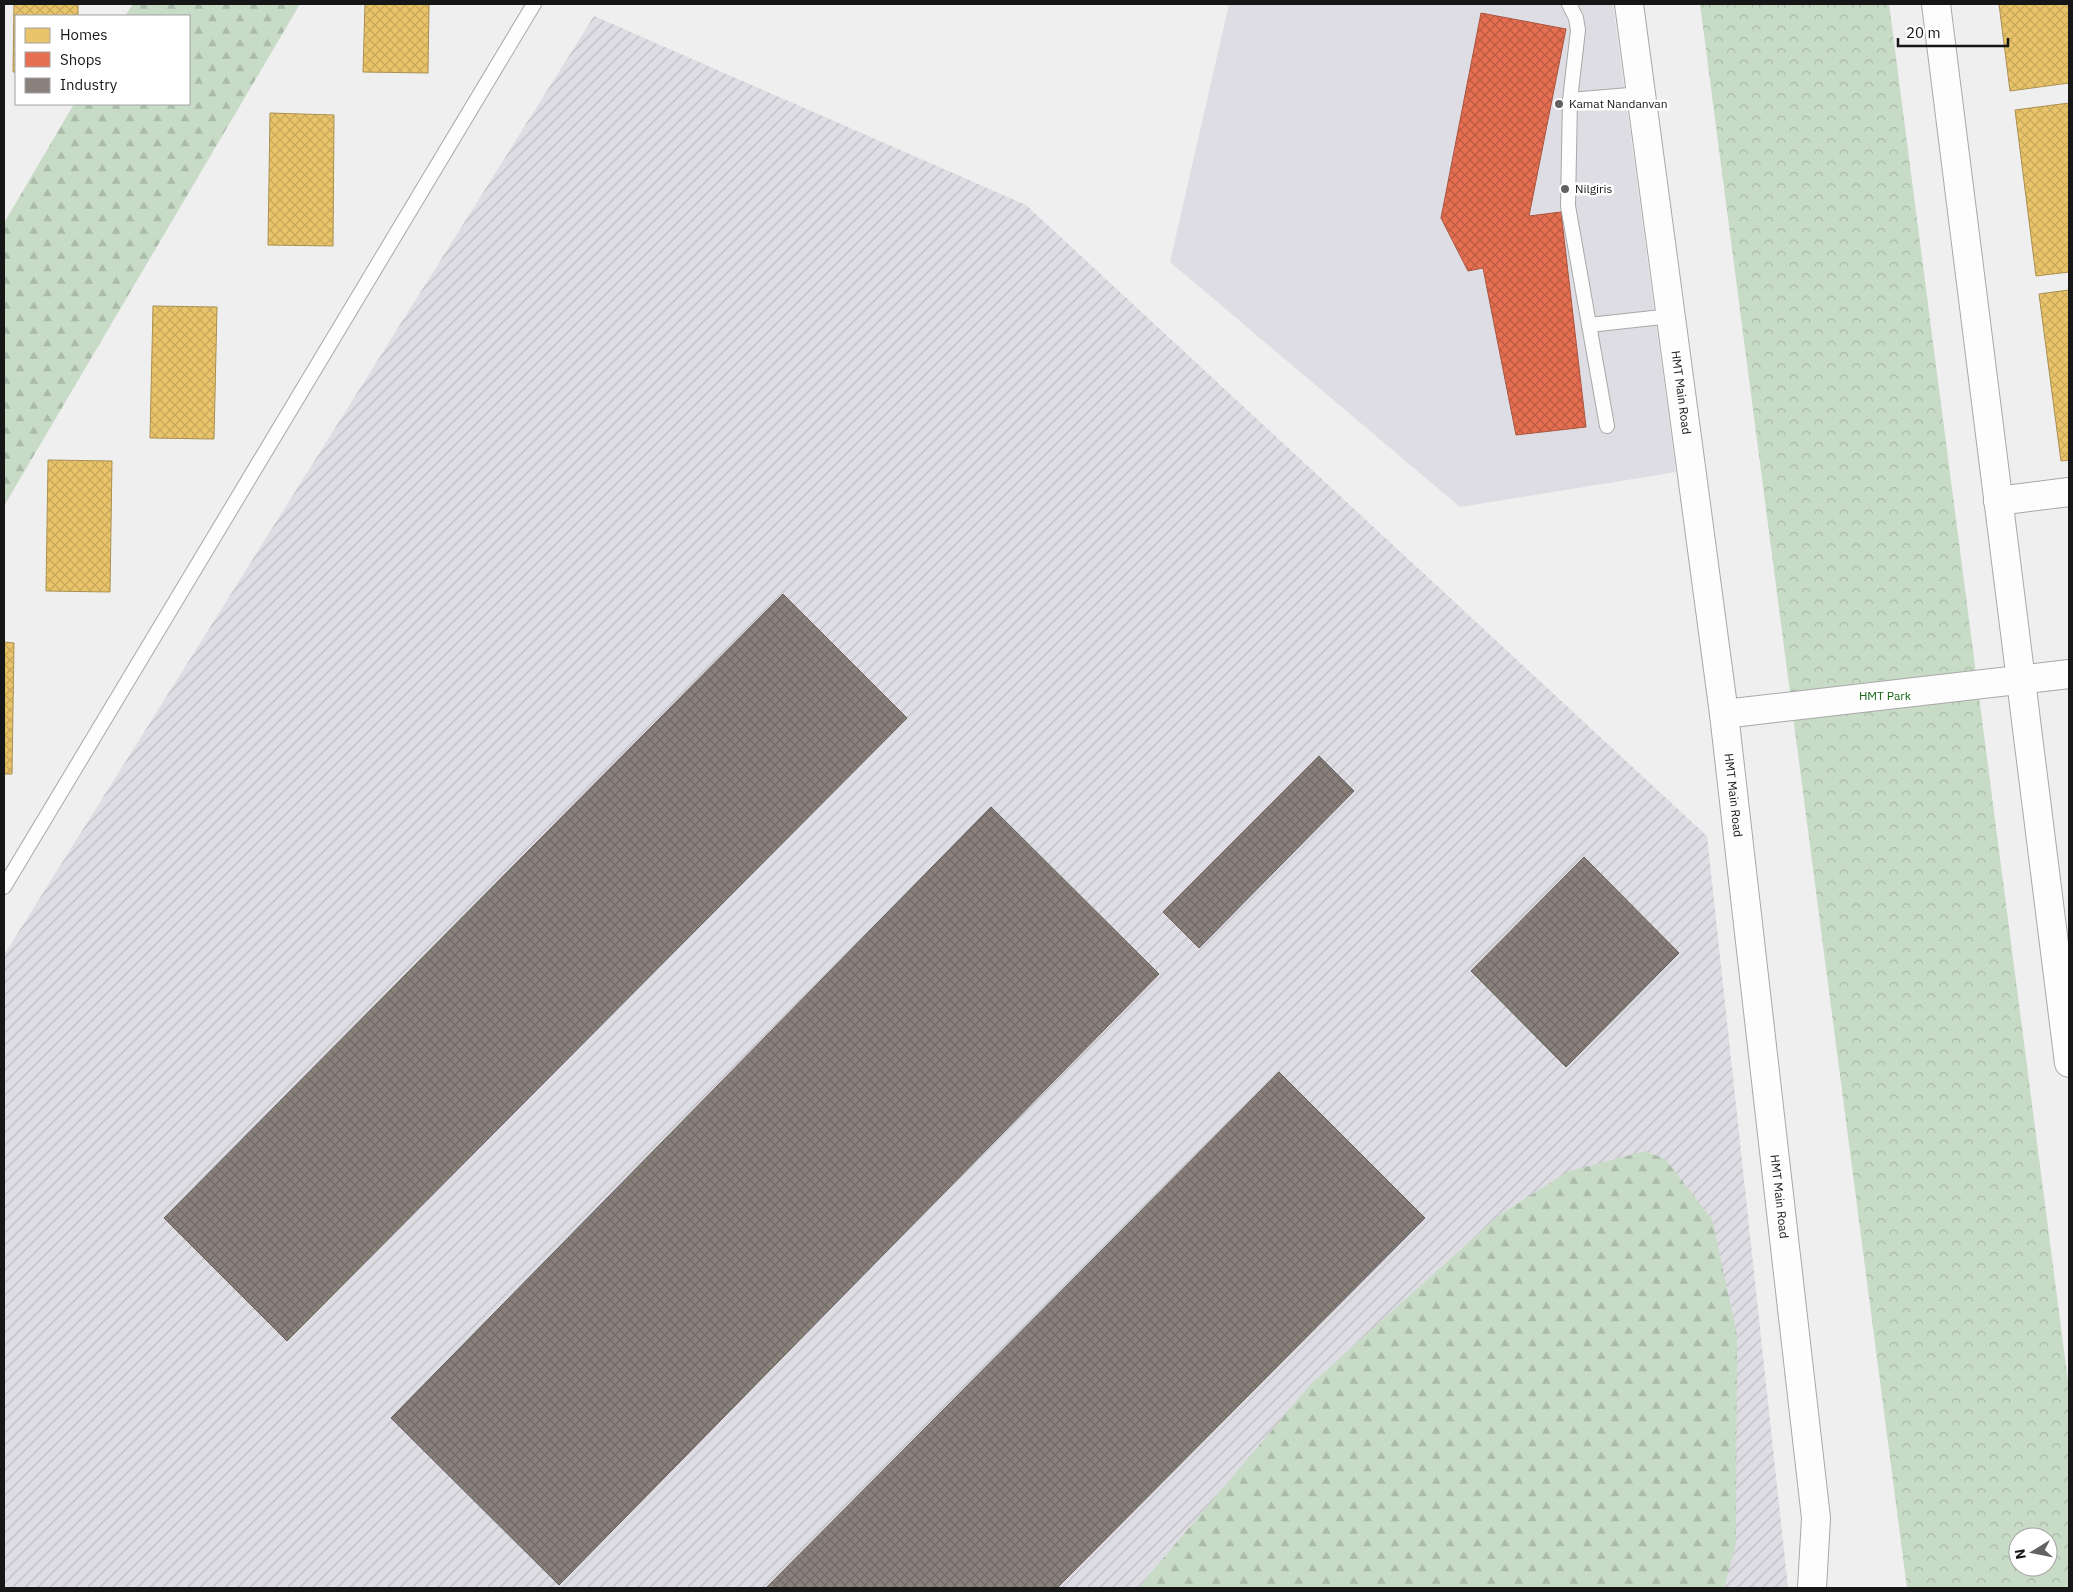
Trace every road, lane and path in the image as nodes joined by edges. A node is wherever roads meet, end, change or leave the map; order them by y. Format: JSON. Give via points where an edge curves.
{"nodes":[{"id":1,"x":534,"y":4,"type":"edge"},
{"id":2,"x":1569,"y":4,"type":"edge"},
{"id":3,"x":1629,"y":4,"type":"edge"},
{"id":4,"x":1936,"y":4,"type":"edge"},
{"id":5,"x":1641,"y":94,"type":"junction"},
{"id":6,"x":1570,"y":100,"type":"junction"},
{"id":7,"x":1671,"y":316,"type":"junction"},
{"id":8,"x":1589,"y":325,"type":"junction"},
{"id":9,"x":1607,"y":426,"type":"dead end"},
{"id":10,"x":2069,"y":492,"type":"edge"},
{"id":11,"x":1998,"y":501,"type":"junction"},
{"id":12,"x":2069,"y":674,"type":"edge"},
{"id":13,"x":2021,"y":680,"type":"junction"},
{"id":14,"x":1724,"y":714,"type":"junction"},
{"id":15,"x":4,"y":887,"type":"edge"},
{"id":16,"x":2065,"y":993,"type":"edge"},
{"id":17,"x":2069,"y":1063,"type":"edge"},
{"id":18,"x":1812,"y":1588,"type":"edge"}],
"edges":[{"from":1,"to":15,"type":"lane"},
{"from":2,"to":6,"type":"lane","via":[[1578,30]]},
{"from":3,"to":5,"type":"street","name":"HMT Main Road"},
{"from":4,"to":11,"type":"street"},
{"from":5,"to":6,"type":"lane"},
{"from":5,"to":7,"type":"street","name":"HMT Main Road"},
{"from":6,"to":8,"type":"lane","via":[[1568,206]]},
{"from":7,"to":8,"type":"lane"},
{"from":7,"to":14,"type":"street","name":"HMT Main Road"},
{"from":8,"to":9,"type":"lane"},
{"from":10,"to":11,"type":"street"},
{"from":11,"to":13,"type":"street"},
{"from":12,"to":13,"type":"street"},
{"from":13,"to":14,"type":"street"},
{"from":13,"to":16,"type":"street"},
{"from":14,"to":18,"type":"street","name":"HMT Main Road","via":[[1816,1518]]},
{"from":16,"to":17,"type":"street"}]}
